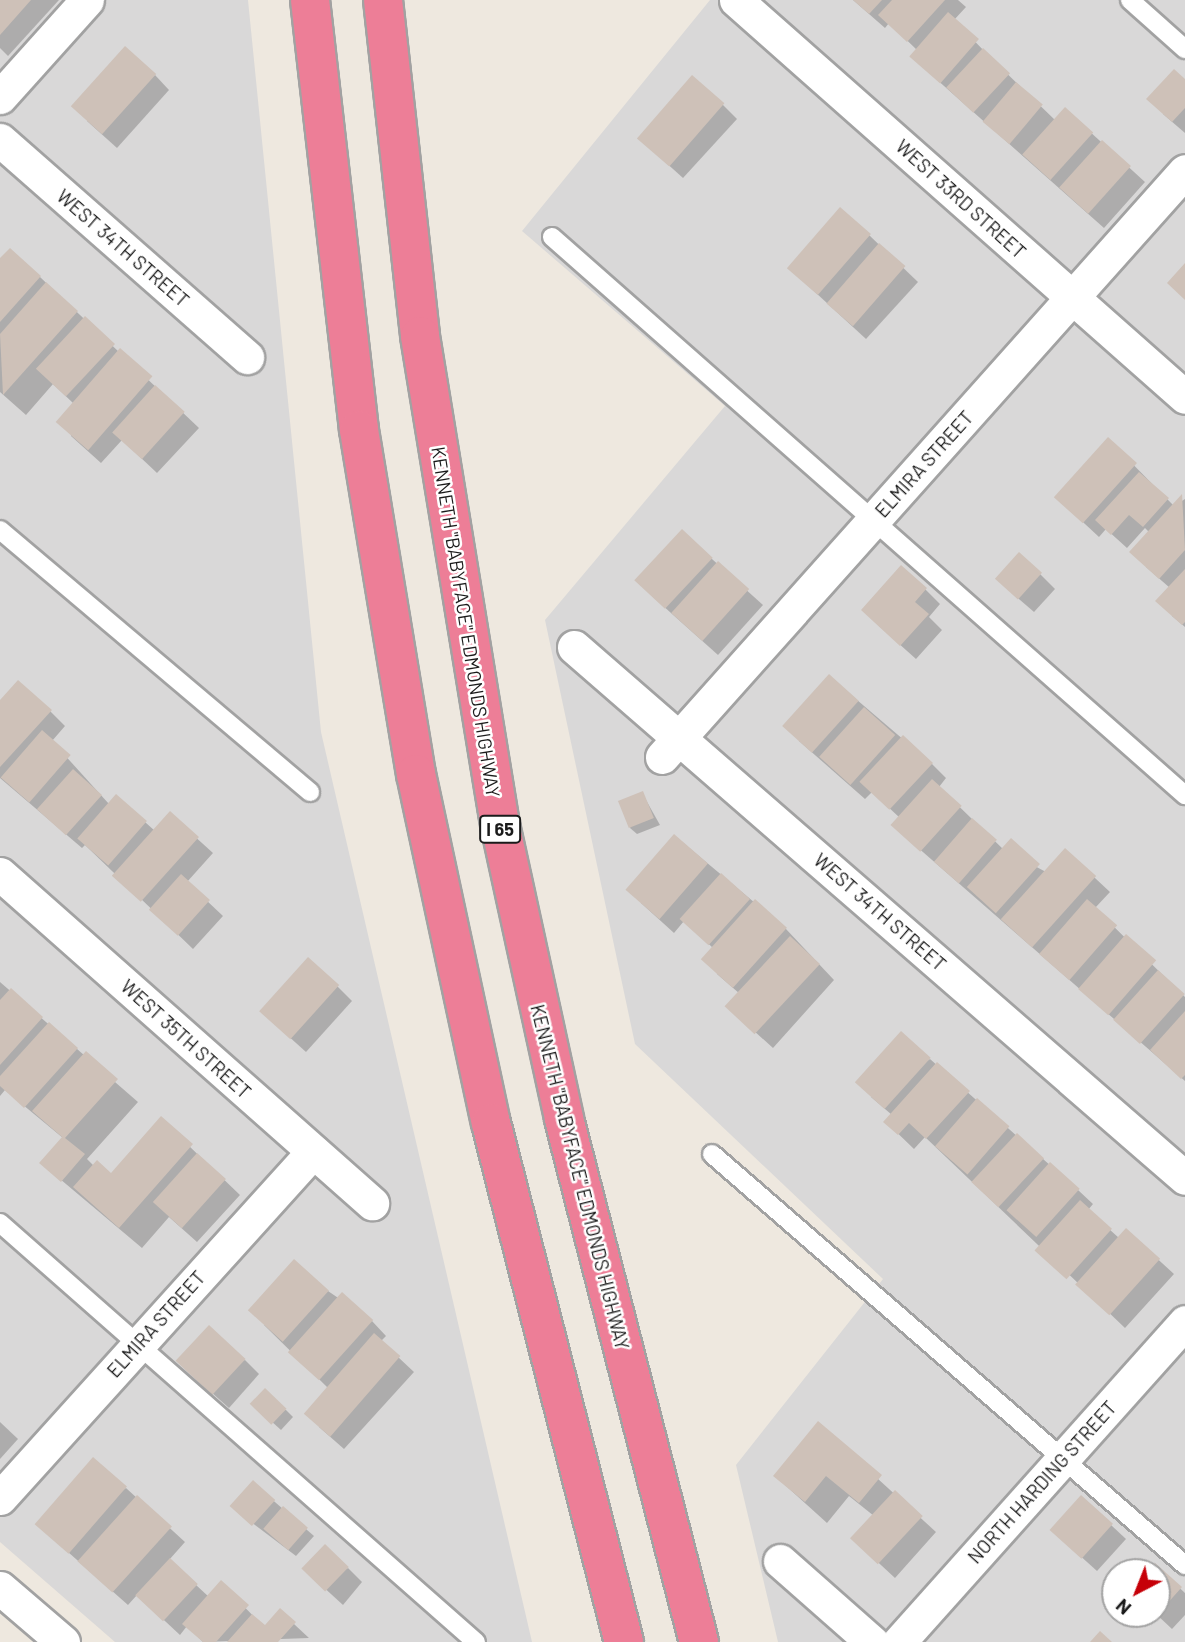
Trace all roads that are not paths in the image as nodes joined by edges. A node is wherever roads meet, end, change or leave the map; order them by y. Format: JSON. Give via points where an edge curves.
{"nodes":[{"id":1,"x":87,"y":0,"type":"edge"},
{"id":2,"x":310,"y":0,"type":"edge"},
{"id":3,"x":383,"y":0,"type":"edge"},
{"id":4,"x":736,"y":0,"type":"edge"},
{"id":5,"x":1130,"y":0,"type":"edge"},
{"id":6,"x":1185,"y":49,"type":"edge"},
{"id":7,"x":0,"y":97,"type":"edge"},
{"id":8,"x":0,"y":140,"type":"edge"},
{"id":9,"x":1185,"y":172,"type":"edge"},
{"id":10,"x":552,"y":237,"type":"dead end"},
{"id":11,"x":1072,"y":298,"type":"junction"},
{"id":12,"x":247,"y":357,"type":"dead end"},
{"id":13,"x":1185,"y":397,"type":"edge"},
{"id":14,"x":875,"y":519,"type":"junction"},
{"id":15,"x":0,"y":530,"type":"edge"},
{"id":16,"x":574,"y":647,"type":"dead end"},
{"id":17,"x":671,"y":747,"type":"junction"},
{"id":18,"x":310,"y":792,"type":"dead end"},
{"id":19,"x":1185,"y":795,"type":"edge"},
{"id":20,"x":0,"y":874,"type":"edge"},
{"id":21,"x":313,"y":1152,"type":"junction"},
{"id":22,"x":712,"y":1154,"type":"dead end"},
{"id":23,"x":1185,"y":1178,"type":"edge"},
{"id":24,"x":372,"y":1203,"type":"dead end"},
{"id":25,"x":0,"y":1223,"type":"edge"},
{"id":26,"x":1185,"y":1322,"type":"edge"},
{"id":27,"x":138,"y":1343,"type":"junction"},
{"id":28,"x":1063,"y":1459,"type":"junction"},
{"id":29,"x":0,"y":1498,"type":"edge"},
{"id":30,"x":780,"y":1562,"type":"dead end"},
{"id":31,"x":1185,"y":1565,"type":"edge"},
{"id":32,"x":0,"y":1588,"type":"edge"},
{"id":33,"x":63,"y":1642,"type":"edge"},
{"id":34,"x":476,"y":1642,"type":"edge"},
{"id":35,"x":624,"y":1642,"type":"edge"},
{"id":36,"x":699,"y":1642,"type":"edge"},
{"id":37,"x":872,"y":1642,"type":"edge"},
{"id":38,"x":899,"y":1642,"type":"edge"}],
"edges":[{"from":1,"to":7,"type":"street"},
{"from":2,"to":35,"type":"highway","via":[[359,430],[416,774],[491,1123]]},
{"from":3,"to":36,"type":"highway","name":"KENNETH \"BABYFACE\" EDMONDS HIGHWAY","number":"I 65","via":[[420,335],[498,817],[568,1133]]},
{"from":4,"to":11,"type":"street","name":"WEST 33RD STREET"},
{"from":5,"to":6,"type":"lane"},
{"from":8,"to":12,"type":"street","name":"WEST 34TH STREET"},
{"from":9,"to":11,"type":"street","name":"ELMIRA STREET"},
{"from":10,"to":14,"type":"lane"},
{"from":11,"to":13,"type":"street","name":"WEST 33RD STREET"},
{"from":11,"to":14,"type":"street","name":"ELMIRA STREET"},
{"from":14,"to":17,"type":"street","name":"ELMIRA STREET"},
{"from":14,"to":19,"type":"lane"},
{"from":15,"to":18,"type":"lane"},
{"from":16,"to":17,"type":"street","name":"WEST 34TH STREET"},
{"from":17,"to":23,"type":"street","name":"WEST 34TH STREET"},
{"from":20,"to":21,"type":"street","name":"WEST 35TH STREET"},
{"from":21,"to":24,"type":"street","name":"WEST 35TH STREET"},
{"from":21,"to":27,"type":"street","name":"ELMIRA STREET"},
{"from":22,"to":28,"type":"lane"},
{"from":25,"to":27,"type":"lane"},
{"from":26,"to":28,"type":"street","name":"NORTH HARDING STREET"},
{"from":27,"to":29,"type":"street","name":"ELMIRA STREET"},
{"from":27,"to":34,"type":"lane"},
{"from":28,"to":31,"type":"lane"},
{"from":28,"to":38,"type":"street","name":"NORTH HARDING STREET"},
{"from":30,"to":37,"type":"street"},
{"from":32,"to":33,"type":"street"}]}
